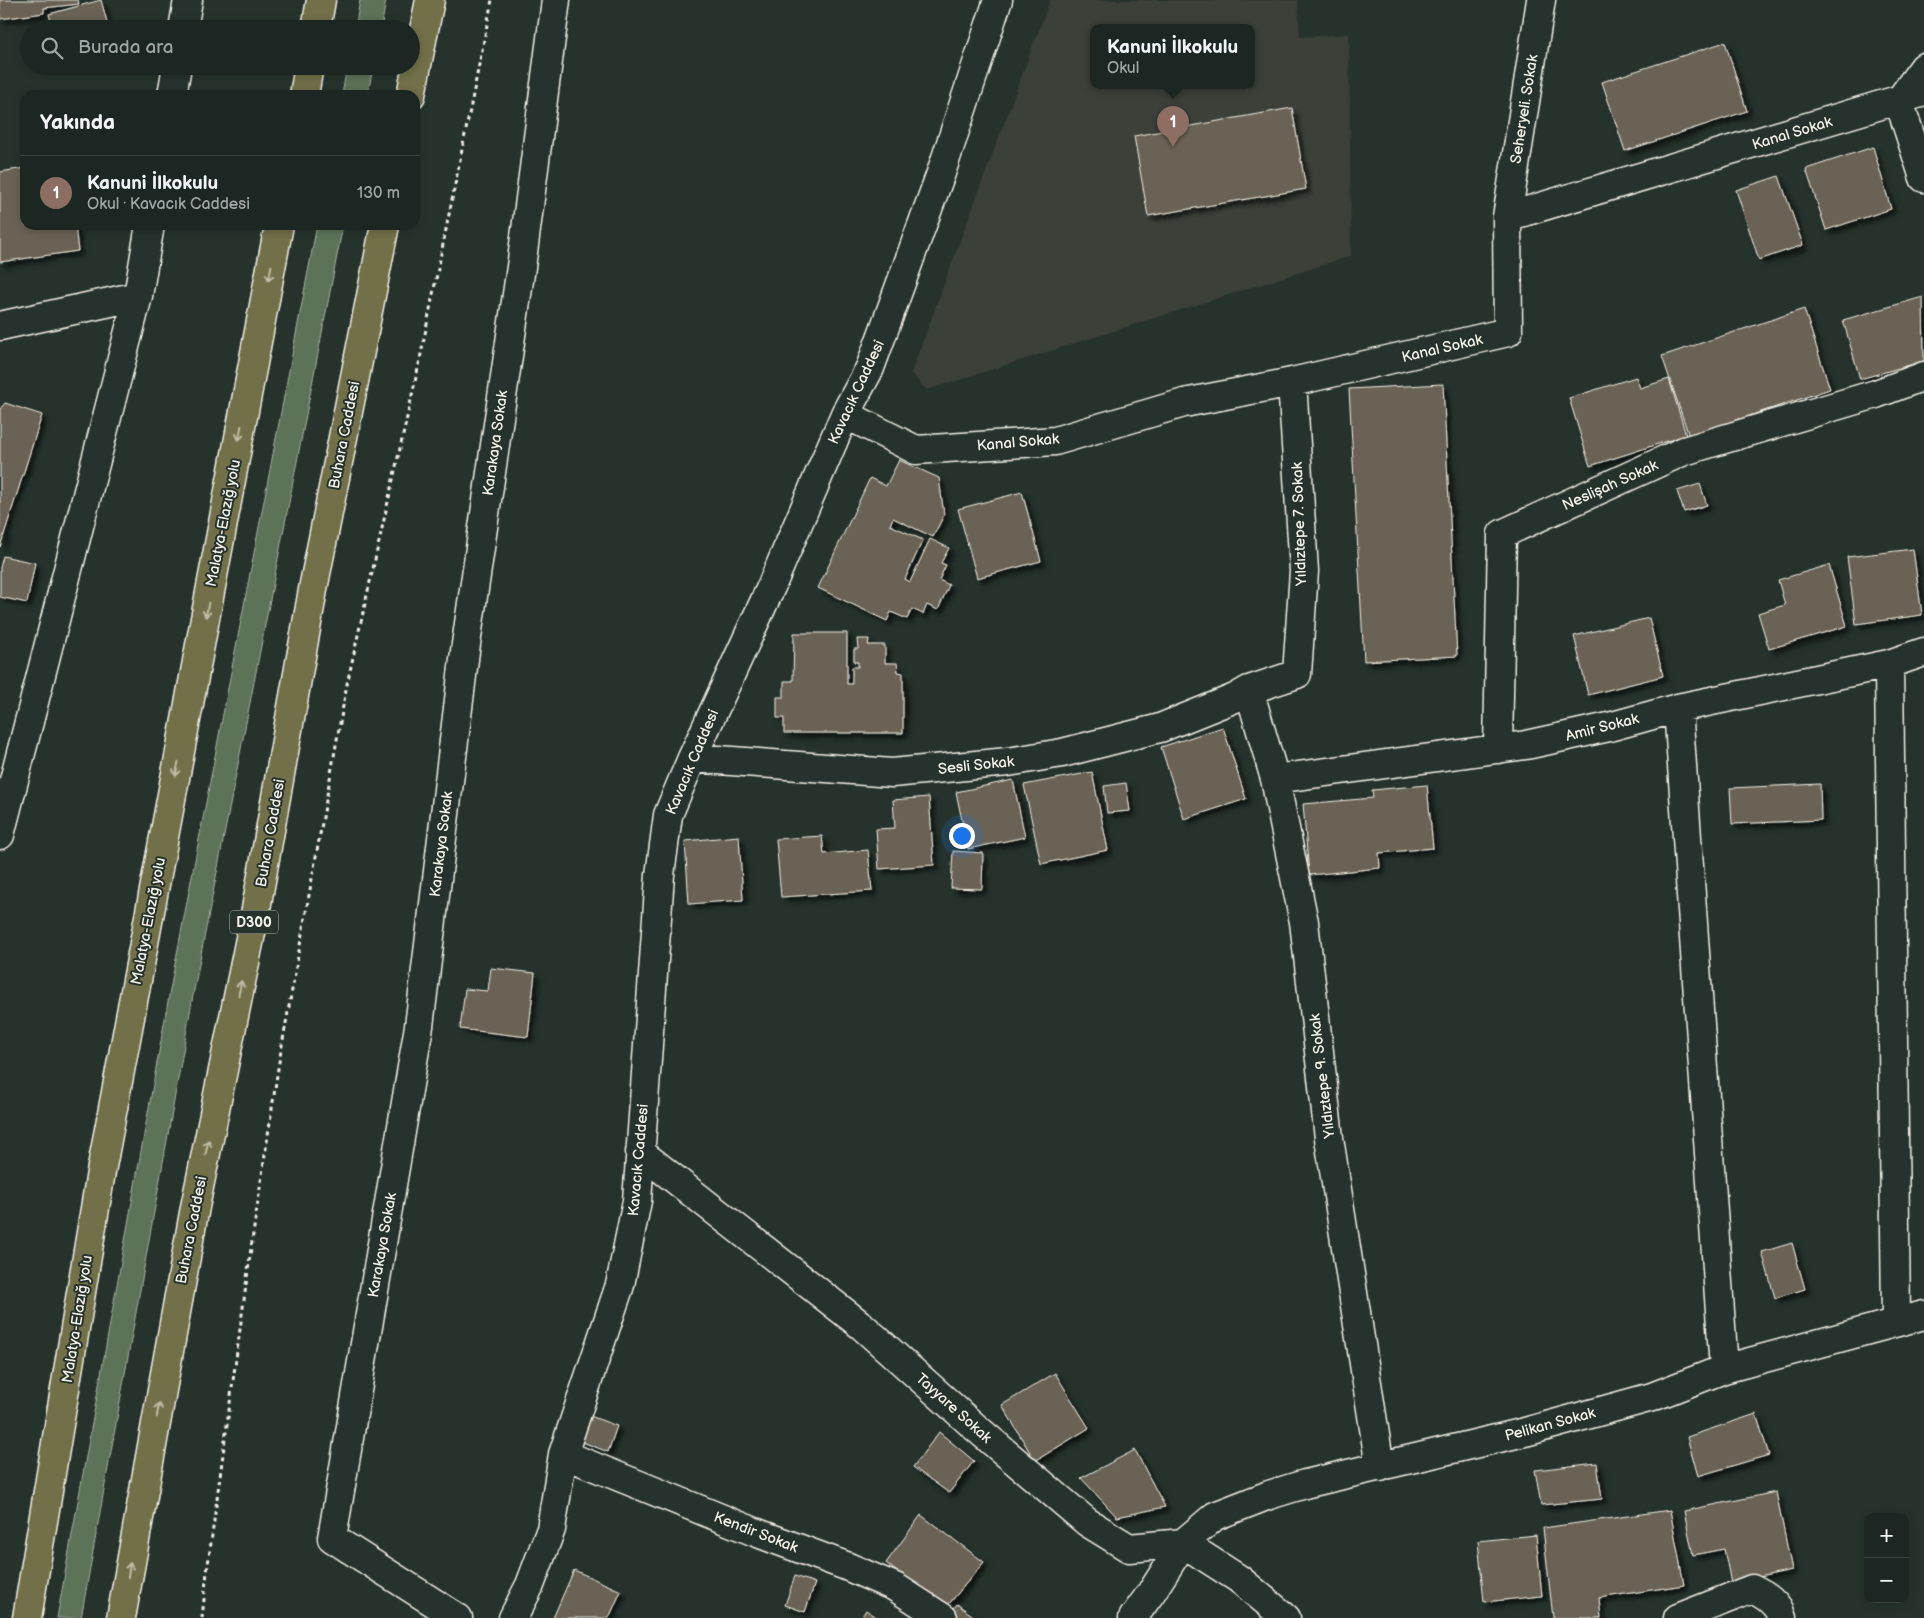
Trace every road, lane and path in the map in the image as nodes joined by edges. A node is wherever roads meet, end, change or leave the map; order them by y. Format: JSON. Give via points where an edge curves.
{"nodes":[{"id":1,"x":188,"y":0,"type":"edge"},
{"id":2,"x":322,"y":0,"type":"edge"},
{"id":3,"x":430,"y":0,"type":"edge"},
{"id":4,"x":492,"y":0,"type":"edge"},
{"id":5,"x":556,"y":0,"type":"edge"},
{"id":6,"x":998,"y":0,"type":"edge"},
{"id":7,"x":1541,"y":0,"type":"edge"},
{"id":8,"x":185,"y":20,"type":"edge"},
{"id":9,"x":318,"y":20,"type":"edge"},
{"id":10,"x":420,"y":50,"type":"edge"},
{"id":11,"x":1924,"y":67,"type":"edge"},
{"id":12,"x":175,"y":75,"type":"edge"},
{"id":13,"x":307,"y":75,"type":"edge"},
{"id":14,"x":415,"y":75,"type":"edge"},
{"id":15,"x":173,"y":90,"type":"edge"},
{"id":16,"x":305,"y":90,"type":"edge"},
{"id":17,"x":412,"y":90,"type":"edge"},
{"id":18,"x":1912,"y":97,"type":"edge"},
{"id":19,"x":1924,"y":178,"type":"edge"},
{"id":20,"x":1507,"y":217,"type":"junction"},
{"id":21,"x":149,"y":230,"type":"edge"},
{"id":22,"x":278,"y":230,"type":"edge"},
{"id":23,"x":384,"y":230,"type":"edge"},
{"id":24,"x":138,"y":296,"type":"junction"},
{"id":25,"x":0,"y":326,"type":"edge"},
{"id":26,"x":1924,"y":376,"type":"edge"},
{"id":27,"x":1292,"y":382,"type":"junction"},
{"id":28,"x":845,"y":414,"type":"junction"},
{"id":29,"x":1924,"y":652,"type":"edge"},
{"id":30,"x":1889,"y":664,"type":"junction"},
{"id":31,"x":1249,"y":690,"type":"junction"},
{"id":32,"x":1678,"y":708,"type":"junction"},
{"id":33,"x":1498,"y":749,"type":"junction"},
{"id":34,"x":692,"y":758,"type":"junction"},
{"id":35,"x":1274,"y":778,"type":"junction"},
{"id":36,"x":0,"y":835,"type":"edge"},
{"id":37,"x":640,"y":1152,"type":"junction"},
{"id":38,"x":1924,"y":1315,"type":"edge"},
{"id":39,"x":1896,"y":1322,"type":"junction"},
{"id":40,"x":1724,"y":1369,"type":"junction"},
{"id":41,"x":563,"y":1454,"type":"junction"},
{"id":42,"x":1380,"y":1466,"type":"junction"},
{"id":43,"x":1183,"y":1543,"type":"junction"},
{"id":44,"x":27,"y":1618,"type":"edge"},
{"id":45,"x":121,"y":1618,"type":"edge"},
{"id":46,"x":202,"y":1618,"type":"edge"},
{"id":47,"x":458,"y":1618,"type":"edge"},
{"id":48,"x":513,"y":1618,"type":"edge"},
{"id":49,"x":943,"y":1618,"type":"edge"},
{"id":50,"x":1133,"y":1618,"type":"edge"},
{"id":51,"x":1286,"y":1618,"type":"edge"},
{"id":52,"x":1678,"y":1618,"type":"edge"},
{"id":53,"x":1782,"y":1618,"type":"edge"}],
"edges":[{"from":1,"to":8,"type":"street"},
{"from":2,"to":9,"type":"highway"},
{"from":3,"to":10,"type":"highway"},
{"from":4,"to":46,"type":"path","via":[[420,364],[347,684],[279,1062]]},
{"from":5,"to":47,"type":"street","name":"Karakaya Sokak","via":[[465,651],[419,1026],[332,1538]]},
{"from":6,"to":28,"type":"street","name":"Kavacık Caddesi","via":[[870,368]]},
{"from":7,"to":20,"type":"street","name":"Seheryeli. Sokak"},
{"from":11,"to":18,"type":"street"},
{"from":12,"to":15,"type":"street"},
{"from":13,"to":16,"type":"highway"},
{"from":14,"to":17,"type":"highway"},
{"from":18,"to":19,"type":"street"},
{"from":18,"to":20,"type":"street","name":"Kanal Sokak"},
{"from":20,"to":27,"type":"street","name":"Kanal Sokak","via":[[1508,332]]},
{"from":21,"to":24,"type":"street"},
{"from":22,"to":44,"type":"highway","name":"Malatya-Elazığ yolu","one_way":true,"via":[[101,1172]]},
{"from":45,"to":23,"type":"highway","name":"Buhara Caddesi","number":"D300","one_way":true,"via":[[195,1208],[256,909],[314,584]]},
{"from":24,"to":25,"type":"street"},
{"from":24,"to":36,"type":"street"},
{"from":26,"to":33,"type":"street","name":"Neslişah Sokak","via":[[1876,394],[1684,451],[1502,534]]},
{"from":27,"to":28,"type":"street","name":"Kanal Sokak","via":[[1184,403],[1056,441],[916,450]]},
{"from":27,"to":31,"type":"street","name":"Yıldıztepe 7. Sokak","via":[[1304,571],[1297,674]]},
{"from":28,"to":34,"type":"street","name":"Kavacık Caddesi","via":[[771,588]]},
{"from":29,"to":30,"type":"street","name":"Amir Sokak"},
{"from":30,"to":32,"type":"street","name":"Amir Sokak"},
{"from":30,"to":39,"type":"street"},
{"from":31,"to":34,"type":"street","name":"Sesli Sokak","via":[[1160,728],[1062,753],[1008,762],[892,773]]},
{"from":31,"to":35,"type":"street","name":"Yıldıztepe 9. Sokak"},
{"from":32,"to":33,"type":"street","name":"Amir Sokak","via":[[1609,727]]},
{"from":32,"to":40,"type":"street"},
{"from":33,"to":35,"type":"street","name":"Amir Sokak"},
{"from":34,"to":37,"type":"street","name":"Kavacık Caddesi","via":[[668,815],[662,858]]},
{"from":35,"to":42,"type":"street","name":"Yıldıztepe 9. Sokak","via":[[1304,922],[1328,1138]]},
{"from":37,"to":41,"type":"street","name":"Kavacık Caddesi","via":[[637,1200],[620,1285]]},
{"from":37,"to":43,"type":"street","name":"Tayyare Sokak","via":[[862,1326],[974,1427],[1087,1522],[1129,1548]]},
{"from":38,"to":39,"type":"street","name":"Pelikan Sokak"},
{"from":39,"to":40,"type":"street","name":"Pelikan Sokak"},
{"from":40,"to":42,"type":"street","name":"Pelikan Sokak","via":[[1652,1397],[1525,1432]]},
{"from":41,"to":48,"type":"street","name":"Kavacık Caddesi","via":[[552,1529]]},
{"from":41,"to":49,"type":"street","name":"Kendir Sokak","via":[[895,1587]]},
{"from":42,"to":43,"type":"street","name":"Pelikan Sokak","via":[[1305,1484],[1215,1516]]},
{"from":43,"to":50,"type":"street","name":"Pelikan Sokak"},
{"from":43,"to":51,"type":"street","via":[[1239,1579]]},
{"from":52,"to":53,"type":"street","via":[[1752,1589],[1766,1596]]}]}
